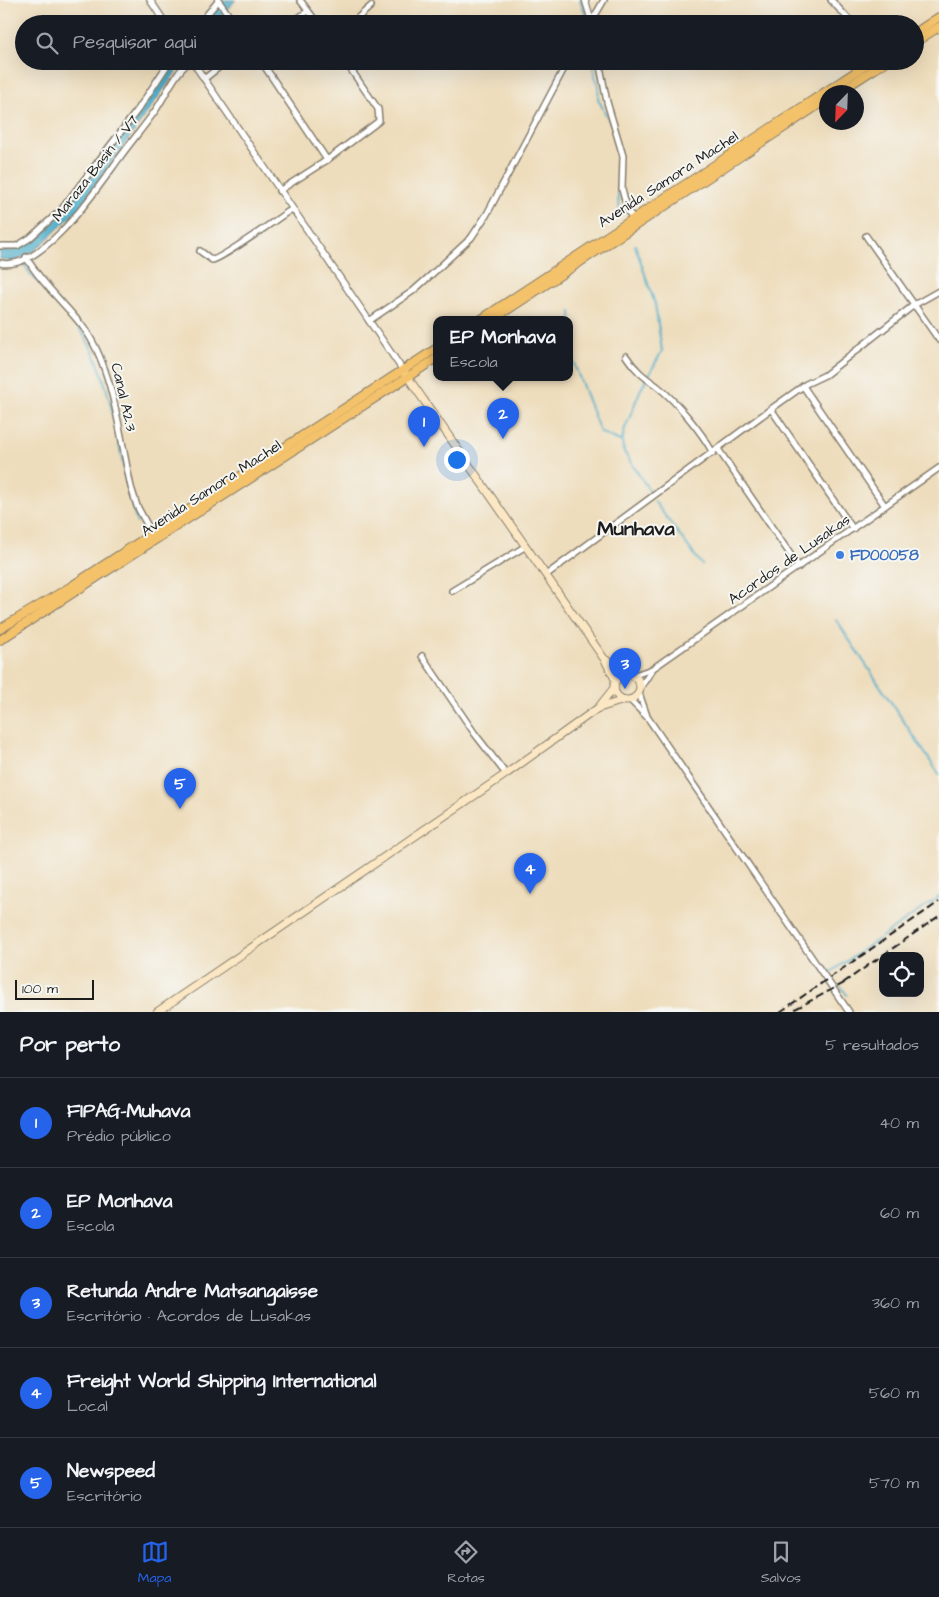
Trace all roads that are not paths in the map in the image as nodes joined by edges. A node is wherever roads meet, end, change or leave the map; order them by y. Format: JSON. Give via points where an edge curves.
{"nodes":[{"id":1,"x":150,"y":0,"type":"edge"},
{"id":2,"x":218,"y":0,"type":"edge"},
{"id":3,"x":300,"y":0,"type":"edge"},
{"id":4,"x":585,"y":0,"type":"edge"},
{"id":5,"x":604,"y":0,"type":"edge"},
{"id":6,"x":831,"y":0,"type":"edge"},
{"id":7,"x":371,"y":6,"type":"dead end"},
{"id":8,"x":308,"y":11,"type":"junction"},
{"id":9,"x":160,"y":15,"type":"edge"},
{"id":10,"x":206,"y":15,"type":"edge"},
{"id":11,"x":228,"y":15,"type":"edge"},
{"id":12,"x":302,"y":15,"type":"edge"},
{"id":13,"x":311,"y":15,"type":"edge"},
{"id":14,"x":360,"y":15,"type":"edge"},
{"id":15,"x":588,"y":15,"type":"edge"},
{"id":16,"x":594,"y":15,"type":"edge"},
{"id":17,"x":845,"y":15,"type":"edge"},
{"id":18,"x":939,"y":17,"type":"edge"},
{"id":19,"x":924,"y":27,"type":"edge"},
{"id":20,"x":939,"y":27,"type":"edge"},
{"id":21,"x":924,"y":36,"type":"edge"},
{"id":22,"x":164,"y":70,"type":"edge"},
{"id":23,"x":181,"y":70,"type":"edge"},
{"id":24,"x":198,"y":70,"type":"edge"},
{"id":25,"x":216,"y":70,"type":"edge"},
{"id":26,"x":267,"y":70,"type":"edge"},
{"id":27,"x":351,"y":70,"type":"edge"},
{"id":28,"x":563,"y":70,"type":"edge"},
{"id":29,"x":600,"y":70,"type":"edge"},
{"id":30,"x":863,"y":70,"type":"edge"},
{"id":31,"x":865,"y":70,"type":"edge"},
{"id":32,"x":204,"y":79,"type":"junction"},
{"id":33,"x":847,"y":85,"type":"edge"},
{"id":34,"x":819,"y":105,"type":"edge"},
{"id":35,"x":328,"y":160,"type":"junction"},
{"id":36,"x":280,"y":191,"type":"junction"},
{"id":37,"x":292,"y":209,"type":"junction"},
{"id":38,"x":634,"y":218,"type":"junction"},
{"id":39,"x":866,"y":236,"type":"dead end"},
{"id":40,"x":0,"y":246,"type":"edge"},
{"id":41,"x":200,"y":251,"type":"dead end"},
{"id":42,"x":26,"y":257,"type":"junction"},
{"id":43,"x":0,"y":263,"type":"edge"},
{"id":44,"x":939,"y":291,"type":"edge"},
{"id":45,"x":914,"y":305,"type":"junction"},
{"id":46,"x":486,"y":316,"type":"edge"},
{"id":47,"x":498,"y":316,"type":"edge"},
{"id":48,"x":369,"y":321,"type":"junction"},
{"id":49,"x":939,"y":340,"type":"edge"},
{"id":50,"x":433,"y":350,"type":"edge"},
{"id":51,"x":626,"y":356,"type":"dead end"},
{"id":52,"x":433,"y":361,"type":"edge"},
{"id":53,"x":402,"y":369,"type":"junction"},
{"id":54,"x":408,"y":378,"type":"junction"},
{"id":55,"x":803,"y":386,"type":"junction"},
{"id":56,"x":771,"y":409,"type":"junction"},
{"id":57,"x":718,"y":449,"type":"junction"},
{"id":58,"x":713,"y":453,"type":"junction"},
{"id":59,"x":939,"y":468,"type":"edge"},
{"id":60,"x":885,"y":506,"type":"junction"},
{"id":61,"x":853,"y":529,"type":"junction"},
{"id":62,"x":152,"y":534,"type":"junction"},
{"id":63,"x":526,"y":546,"type":"junction"},
{"id":64,"x":799,"y":567,"type":"junction"},
{"id":65,"x":546,"y":575,"type":"junction"},
{"id":66,"x":452,"y":591,"type":"dead end"},
{"id":67,"x":0,"y":629,"type":"edge"},
{"id":68,"x":0,"y":640,"type":"edge"},
{"id":69,"x":422,"y":656,"type":"dead end"},
{"id":70,"x":605,"y":660,"type":"junction"},
{"id":71,"x":652,"y":669,"type":"junction"},
{"id":72,"x":631,"y":675,"type":"junction"},
{"id":73,"x":615,"y":684,"type":"junction"},
{"id":74,"x":639,"y":691,"type":"junction"},
{"id":75,"x":627,"y":700,"type":"junction"},
{"id":76,"x":598,"y":708,"type":"junction"},
{"id":77,"x":648,"y":718,"type":"junction"},
{"id":78,"x":506,"y":774,"type":"junction"},
{"id":79,"x":157,"y":1012,"type":"edge"},
{"id":80,"x":849,"y":1012,"type":"edge"}],
"edges":[{"from":1,"to":9,"type":"street"},
{"from":2,"to":10,"type":"street"},
{"from":2,"to":11,"type":"street"},
{"from":3,"to":8,"type":"street"},
{"from":4,"to":15,"type":"street"},
{"from":5,"to":16,"type":"street"},
{"from":6,"to":17,"type":"street"},
{"from":7,"to":14,"type":"street"},
{"from":8,"to":12,"type":"street"},
{"from":8,"to":13,"type":"street"},
{"from":18,"to":19,"type":"highway"},
{"from":20,"to":21,"type":"highway"},
{"from":22,"to":40,"type":"street","via":[[62,210],[17,246]]},
{"from":23,"to":42,"type":"street","name":"Maraza Basin / V7","via":[[156,110],[82,210],[57,237]]},
{"from":24,"to":32,"type":"street"},
{"from":25,"to":32,"type":"street"},
{"from":26,"to":35,"type":"street"},
{"from":27,"to":35,"type":"street","via":[[378,109],[379,121]]},
{"from":28,"to":48,"type":"street","via":[[471,238],[413,291]]},
{"from":29,"to":38,"type":"street","via":[[619,137],[622,189],[628,212]]},
{"from":30,"to":38,"type":"highway","name":"Avenida Samora Machel"},
{"from":31,"to":33,"type":"highway","name":"Avenida Samora Machel"},
{"from":32,"to":36,"type":"street"},
{"from":34,"to":47,"type":"highway","name":"Avenida Samora Machel"},
{"from":35,"to":36,"type":"street"},
{"from":36,"to":37,"type":"street"},
{"from":37,"to":41,"type":"street","via":[[220,258],[212,260]]},
{"from":37,"to":48,"type":"street"},
{"from":38,"to":46,"type":"highway","name":"Avenida Samora Machel"},
{"from":39,"to":45,"type":"street"},
{"from":42,"to":43,"type":"street","name":"Maraza Basin / V7","via":[[9,265]]},
{"from":42,"to":62,"type":"street","name":"Canal A2.3","via":[[34,272],[86,331],[107,370],[136,506]]},
{"from":44,"to":45,"type":"street"},
{"from":45,"to":49,"type":"street"},
{"from":45,"to":55,"type":"street","via":[[825,375]]},
{"from":48,"to":53,"type":"street"},
{"from":50,"to":53,"type":"highway","name":"Avenida Samora Machel"},
{"from":51,"to":58,"type":"street","via":[[640,375],[658,387],[694,426]]},
{"from":52,"to":54,"type":"highway","name":"Avenida Samora Machel"},
{"from":53,"to":54,"type":"main road"},
{"from":53,"to":62,"type":"highway","name":"Avenida Samora Machel","via":[[390,380]]},
{"from":54,"to":63,"type":"main road"},
{"from":54,"to":68,"type":"highway","name":"Avenida Samora Machel"},
{"from":55,"to":56,"type":"street"},
{"from":55,"to":60,"type":"street"},
{"from":56,"to":57,"type":"street"},
{"from":56,"to":61,"type":"street"},
{"from":57,"to":58,"type":"street"},
{"from":57,"to":64,"type":"street"},
{"from":58,"to":65,"type":"street"},
{"from":59,"to":60,"type":"street","name":"Acordos de Lusakas"},
{"from":60,"to":61,"type":"street","name":"Acordos de Lusakas"},
{"from":61,"to":64,"type":"street","name":"Acordos de Lusakas"},
{"from":62,"to":67,"type":"highway","name":"Avenida Samora Machel"},
{"from":63,"to":65,"type":"main road"},
{"from":63,"to":66,"type":"street"},
{"from":64,"to":71,"type":"street","name":"Acordos de Lusakas"},
{"from":65,"to":70,"type":"main road"},
{"from":69,"to":78,"type":"street"},
{"from":70,"to":72,"type":"main road"},
{"from":70,"to":73,"type":"main road"},
{"from":71,"to":72,"type":"street"},
{"from":71,"to":74,"type":"street"},
{"from":72,"to":73,"type":"main road","via":[[623,675]]},
{"from":72,"to":74,"type":"main road","via":[[638,681]]},
{"from":73,"to":75,"type":"main road","via":[[617,696]]},
{"from":73,"to":76,"type":"main road"},
{"from":74,"to":75,"type":"main road"},
{"from":74,"to":77,"type":"street"},
{"from":75,"to":76,"type":"main road"},
{"from":75,"to":77,"type":"street"},
{"from":76,"to":78,"type":"main road"},
{"from":77,"to":80,"type":"street"},
{"from":78,"to":79,"type":"main road"}]}
